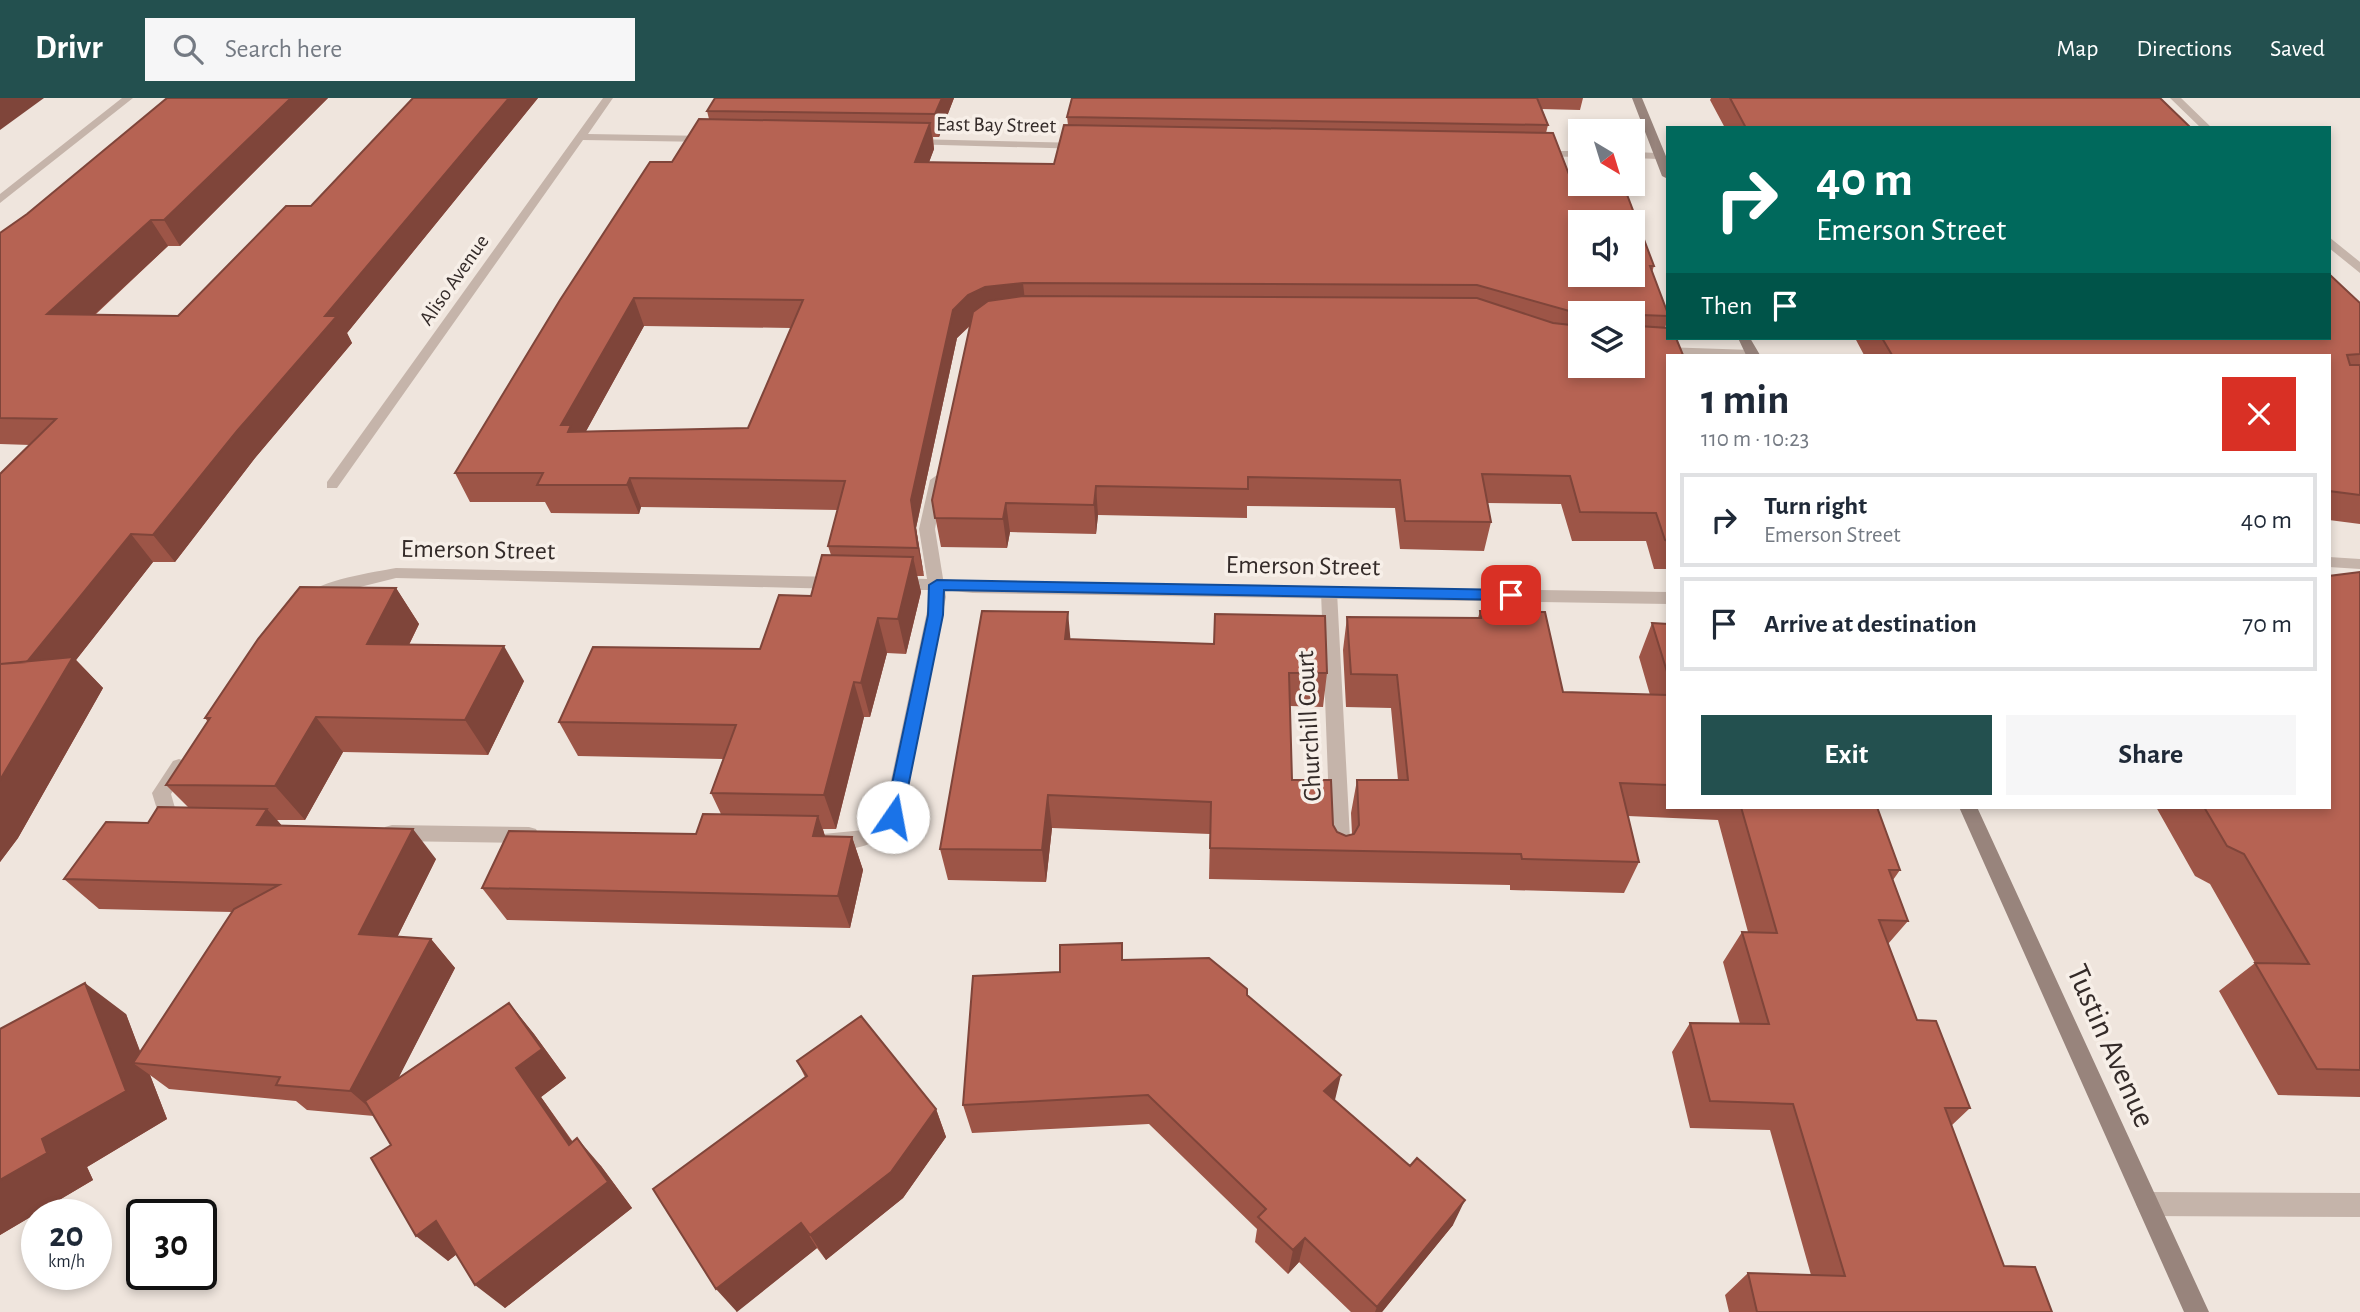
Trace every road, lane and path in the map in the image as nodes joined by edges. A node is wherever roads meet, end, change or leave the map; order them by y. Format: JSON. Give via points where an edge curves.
{"nodes":[{"id":1,"x":128,"y":98,"type":"edge"},
{"id":2,"x":608,"y":98,"type":"edge"},
{"id":3,"x":1637,"y":98,"type":"edge"},
{"id":4,"x":2175,"y":98,"type":"edge"},
{"id":5,"x":2205,"y":126,"type":"edge"},
{"id":6,"x":579,"y":136,"type":"junction"},
{"id":7,"x":718,"y":139,"type":"edge"},
{"id":8,"x":899,"y":142,"type":"edge"},
{"id":9,"x":1094,"y":146,"type":"edge"},
{"id":10,"x":1525,"y":153,"type":"edge"},
{"id":11,"x":1568,"y":154,"type":"edge"},
{"id":12,"x":1645,"y":155,"type":"edge"},
{"id":13,"x":1663,"y":156,"type":"edge"},
{"id":14,"x":0,"y":200,"type":"edge"},
{"id":15,"x":2331,"y":243,"type":"edge"},
{"id":16,"x":2331,"y":253,"type":"edge"},
{"id":17,"x":2343,"y":254,"type":"junction"},
{"id":18,"x":2360,"y":269,"type":"edge"},
{"id":19,"x":1645,"y":351,"type":"edge"},
{"id":20,"x":1728,"y":354,"type":"edge"},
{"id":21,"x":941,"y":461,"type":"edge"},
{"id":22,"x":332,"y":485,"type":"dead end"},
{"id":23,"x":2331,"y":562,"type":"edge"},
{"id":24,"x":2360,"y":564,"type":"edge"},
{"id":25,"x":853,"y":583,"type":"edge"},
{"id":26,"x":881,"y":584,"type":"edge"},
{"id":27,"x":937,"y":585,"type":"junction"},
{"id":28,"x":1329,"y":592,"type":"junction"},
{"id":29,"x":1666,"y":598,"type":"edge"},
{"id":30,"x":293,"y":607,"type":"edge"},
{"id":31,"x":191,"y":748,"type":"edge"},
{"id":32,"x":1969,"y":809,"type":"edge"},
{"id":33,"x":186,"y":829,"type":"edge"},
{"id":34,"x":379,"y":832,"type":"edge"},
{"id":35,"x":544,"y":835,"type":"edge"},
{"id":36,"x":807,"y":839,"type":"edge"},
{"id":37,"x":1341,"y":857,"type":"edge"},
{"id":38,"x":2148,"y":1204,"type":"junction"},
{"id":39,"x":2360,"y":1205,"type":"edge"},
{"id":40,"x":2197,"y":1312,"type":"edge"}],
"edges":[{"from":1,"to":14,"type":"street"},
{"from":2,"to":6,"type":"street","name":"Aliso Avenue"},
{"from":3,"to":13,"type":"street"},
{"from":4,"to":5,"type":"street"},
{"from":6,"to":7,"type":"street"},
{"from":6,"to":22,"type":"street","name":"Aliso Avenue"},
{"from":8,"to":9,"type":"street","name":"East Bay Street"},
{"from":10,"to":11,"type":"street"},
{"from":12,"to":13,"type":"street"},
{"from":15,"to":17,"type":"street"},
{"from":16,"to":17,"type":"street"},
{"from":17,"to":18,"type":"street"},
{"from":19,"to":20,"type":"street"},
{"from":21,"to":27,"type":"street","via":[[927,529]]},
{"from":23,"to":24,"type":"street"},
{"from":25,"to":30,"type":"street","name":"Emerson Street","via":[[396,573],[335,587]]},
{"from":26,"to":27,"type":"street","name":"Emerson Street"},
{"from":27,"to":28,"type":"street","name":"Emerson Street"},
{"from":27,"to":36,"type":"street","via":[[935,615],[893,817],[883,831],[862,840]]},
{"from":28,"to":29,"type":"street","name":"Emerson Street"},
{"from":28,"to":37,"type":"street","name":"Churchill Court"},
{"from":31,"to":33,"type":"street","via":[[161,793],[172,829]]},
{"from":32,"to":38,"type":"street","name":"Tustin Avenue"},
{"from":34,"to":35,"type":"street"},
{"from":38,"to":39,"type":"street"},
{"from":38,"to":40,"type":"street","name":"Tustin Avenue"}]}
